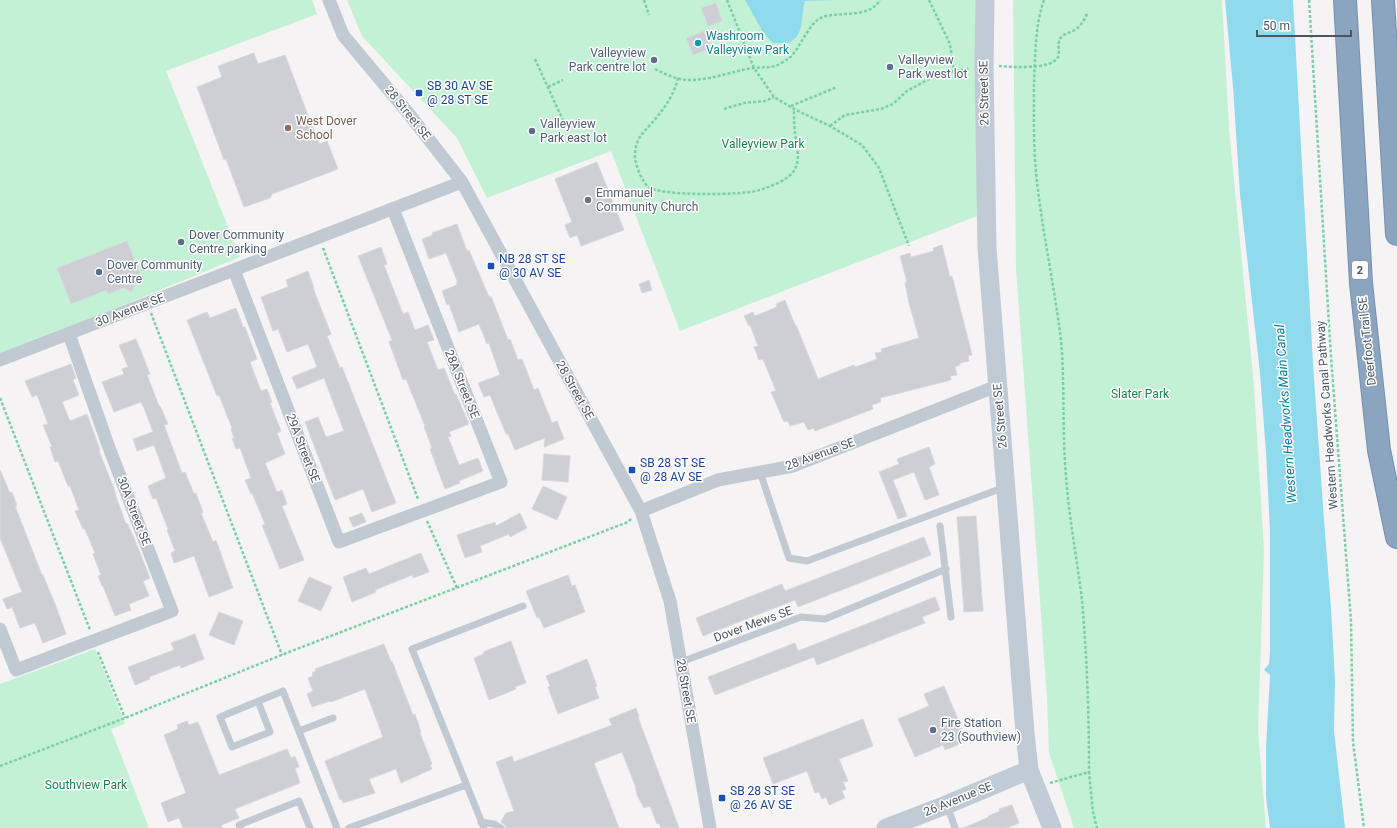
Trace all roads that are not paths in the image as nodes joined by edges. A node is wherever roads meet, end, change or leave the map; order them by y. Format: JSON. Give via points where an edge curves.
{"nodes":[{"id":1,"x":329,"y":0,"type":"edge"},
{"id":2,"x":985,"y":0,"type":"edge"},
{"id":3,"x":1345,"y":0,"type":"edge"},
{"id":4,"x":1383,"y":0,"type":"edge"},
{"id":5,"x":462,"y":182,"type":"junction"},
{"id":6,"x":393,"y":209,"type":"junction"},
{"id":7,"x":1397,"y":234,"type":"edge"},
{"id":8,"x":234,"y":270,"type":"junction"},
{"id":9,"x":69,"y":334,"type":"junction"},
{"id":10,"x":0,"y":360,"type":"edge"},
{"id":11,"x":997,"y":386,"type":"junction"},
{"id":12,"x":760,"y":472,"type":"junction"},
{"id":13,"x":1005,"y":487,"type":"junction"},
{"id":14,"x":641,"y":511,"type":"junction"},
{"id":15,"x":423,"y":512,"type":"joint"},
{"id":16,"x":940,"y":526,"type":"dead end"},
{"id":17,"x":1397,"y":537,"type":"edge"},
{"id":18,"x":946,"y":569,"type":"junction"},
{"id":19,"x":523,"y":606,"type":"dead end"},
{"id":20,"x":952,"y":617,"type":"dead end"},
{"id":21,"x":0,"y":629,"type":"edge"},
{"id":22,"x":681,"y":662,"type":"junction"},
{"id":23,"x":258,"y":701,"type":"junction"},
{"id":24,"x":333,"y":718,"type":"dead end"},
{"id":25,"x":299,"y":731,"type":"junction"},
{"id":26,"x":1029,"y":770,"type":"junction"},
{"id":27,"x":466,"y":785,"type":"junction"},
{"id":28,"x":946,"y":805,"type":"junction"},
{"id":29,"x":482,"y":825,"type":"edge"},
{"id":30,"x":240,"y":828,"type":"edge"},
{"id":31,"x":310,"y":828,"type":"edge"},
{"id":32,"x":337,"y":828,"type":"edge"},
{"id":33,"x":349,"y":828,"type":"edge"},
{"id":34,"x":501,"y":828,"type":"edge"},
{"id":35,"x":710,"y":828,"type":"edge"},
{"id":36,"x":886,"y":828,"type":"edge"},
{"id":37,"x":955,"y":828,"type":"edge"},
{"id":38,"x":1052,"y":828,"type":"edge"}],
"edges":[{"from":1,"to":5,"type":"street","name":"28 Street SE","via":[[344,36]]},
{"from":2,"to":11,"type":"street","name":"26 Street SE","via":[[987,248]]},
{"from":3,"to":17,"type":"highway","name":"Deerfoot Trail SE","number":"2","via":[[1361,283],[1379,450]]},
{"from":4,"to":7,"type":"highway"},
{"from":5,"to":6,"type":"street","name":"30 Avenue SE"},
{"from":5,"to":14,"type":"street","name":"28 Street SE"},
{"from":6,"to":8,"type":"street","name":"30 Avenue SE"},
{"from":6,"to":15,"type":"street","name":"28A Street SE","via":[[501,482]]},
{"from":8,"to":9,"type":"street","name":"30 Avenue SE"},
{"from":8,"to":15,"type":"street","name":"29A Street SE","via":[[339,542]]},
{"from":9,"to":10,"type":"street","name":"30 Avenue SE"},
{"from":9,"to":21,"type":"street","name":"30A Street SE","via":[[108,445],[172,610],[16,670]]},
{"from":11,"to":12,"type":"street","name":"28 Avenue SE","via":[[793,466]]},
{"from":11,"to":13,"type":"street","name":"26 Street SE"},
{"from":12,"to":13,"type":"lane","via":[[789,558],[806,561]]},
{"from":12,"to":14,"type":"street","name":"28 Avenue SE","via":[[718,480]]},
{"from":13,"to":26,"type":"street","name":"26 Street SE"},
{"from":14,"to":22,"type":"street","name":"28 Street SE","via":[[670,601]]},
{"from":16,"to":18,"type":"lane"},
{"from":18,"to":20,"type":"lane"},
{"from":18,"to":22,"type":"lane","name":"Dover Mews SE","via":[[825,618],[801,617]]},
{"from":19,"to":27,"type":"lane","via":[[412,648]]},
{"from":22,"to":35,"type":"street","name":"28 Street SE"},
{"from":23,"to":23,"type":"lane","via":[[220,716],[232,747],[270,732]]},
{"from":23,"to":25,"type":"lane","via":[[284,691]]},
{"from":24,"to":25,"type":"lane"},
{"from":25,"to":32,"type":"lane"},
{"from":26,"to":28,"type":"street","name":"26 Avenue SE"},
{"from":26,"to":38,"type":"street","name":"26 Street SE"},
{"from":27,"to":29,"type":"lane"},
{"from":27,"to":33,"type":"lane"},
{"from":28,"to":36,"type":"street","name":"26 Avenue SE"},
{"from":28,"to":37,"type":"lane"},
{"from":29,"to":34,"type":"lane","via":[[494,824]]},
{"from":30,"to":31,"type":"lane","via":[[239,825],[299,801]]}]}
